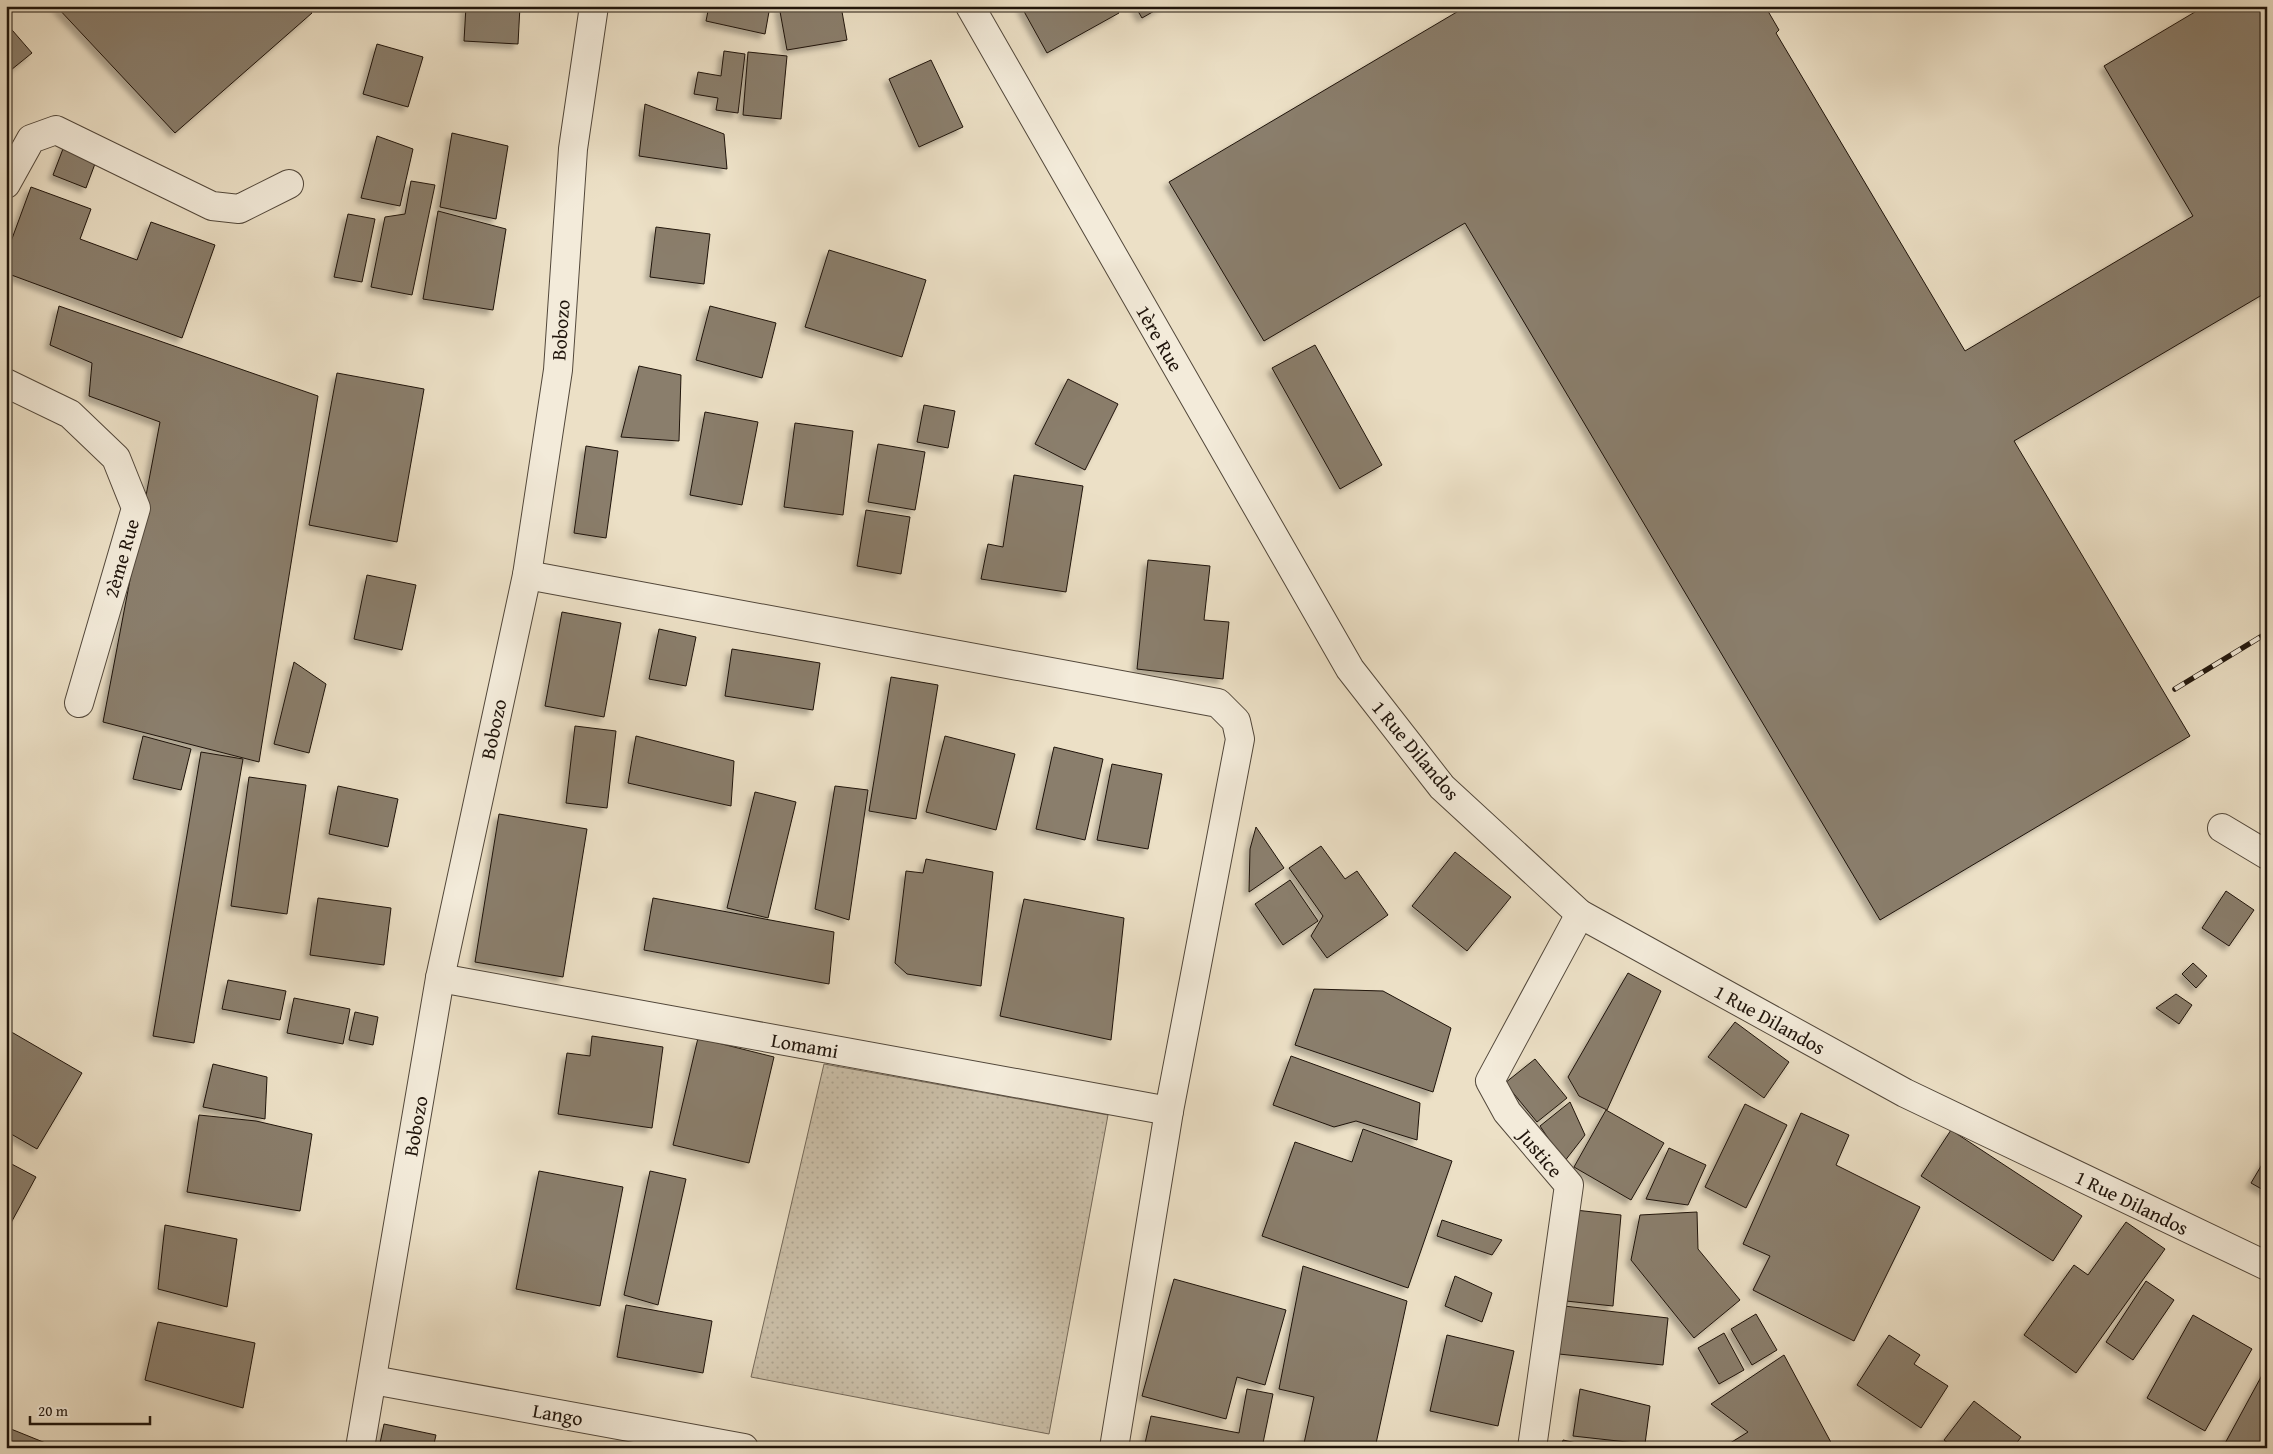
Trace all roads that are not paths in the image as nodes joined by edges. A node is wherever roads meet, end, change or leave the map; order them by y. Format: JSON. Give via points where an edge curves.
{"nodes":[{"id":1,"x":594,"y":6,"type":"edge"},
{"id":2,"x":970,"y":6,"type":"edge"},
{"id":3,"x":6,"y":184,"type":"edge"},
{"id":4,"x":289,"y":184,"type":"dead end"},
{"id":5,"x":6,"y":383,"type":"edge"},
{"id":6,"x":527,"y":575,"type":"junction"},
{"id":7,"x":1350,"y":670,"type":"joint"},
{"id":8,"x":79,"y":703,"type":"dead end"},
{"id":9,"x":2222,"y":828,"type":"dead end"},
{"id":10,"x":2267,"y":855,"type":"edge"},
{"id":11,"x":1580,"y":914,"type":"junction"},
{"id":12,"x":440,"y":978,"type":"junction"},
{"id":13,"x":1169,"y":1111,"type":"junction"},
{"id":14,"x":2267,"y":1266,"type":"edge"},
{"id":15,"x":373,"y":1380,"type":"junction"},
{"id":16,"x":360,"y":1448,"type":"edge"},
{"id":17,"x":744,"y":1448,"type":"edge"},
{"id":18,"x":1114,"y":1448,"type":"edge"},
{"id":19,"x":1532,"y":1448,"type":"edge"}],
"edges":[{"from":1,"to":6,"type":"street","name":"Bobozo","via":[[572,149],[558,370]]},
{"from":2,"to":7,"type":"street","name":"1ère Rue"},
{"from":3,"to":4,"type":"street","via":[[31,139],[56,130],[212,206],[239,209]]},
{"from":5,"to":8,"type":"street","name":"2ème Rue","via":[[70,414],[116,458],[136,508]]},
{"from":6,"to":12,"type":"street","name":"Bobozo"},
{"from":6,"to":13,"type":"street","via":[[1218,703],[1236,721],[1240,739]]},
{"from":7,"to":11,"type":"street","name":"1 Rue Dilandos","via":[[1442,787]]},
{"from":9,"to":10,"type":"street"},
{"from":11,"to":14,"type":"street","name":"1 Rue Dilandos","via":[[1905,1093]]},
{"from":11,"to":19,"type":"street","name":"Justice","via":[[1490,1081],[1507,1112],[1569,1185]]},
{"from":12,"to":13,"type":"street","name":"Lomami"},
{"from":12,"to":15,"type":"street","name":"Bobozo"},
{"from":13,"to":18,"type":"street"},
{"from":15,"to":16,"type":"street","name":"Bobozo"},
{"from":15,"to":17,"type":"street","name":"Lango"}]}
